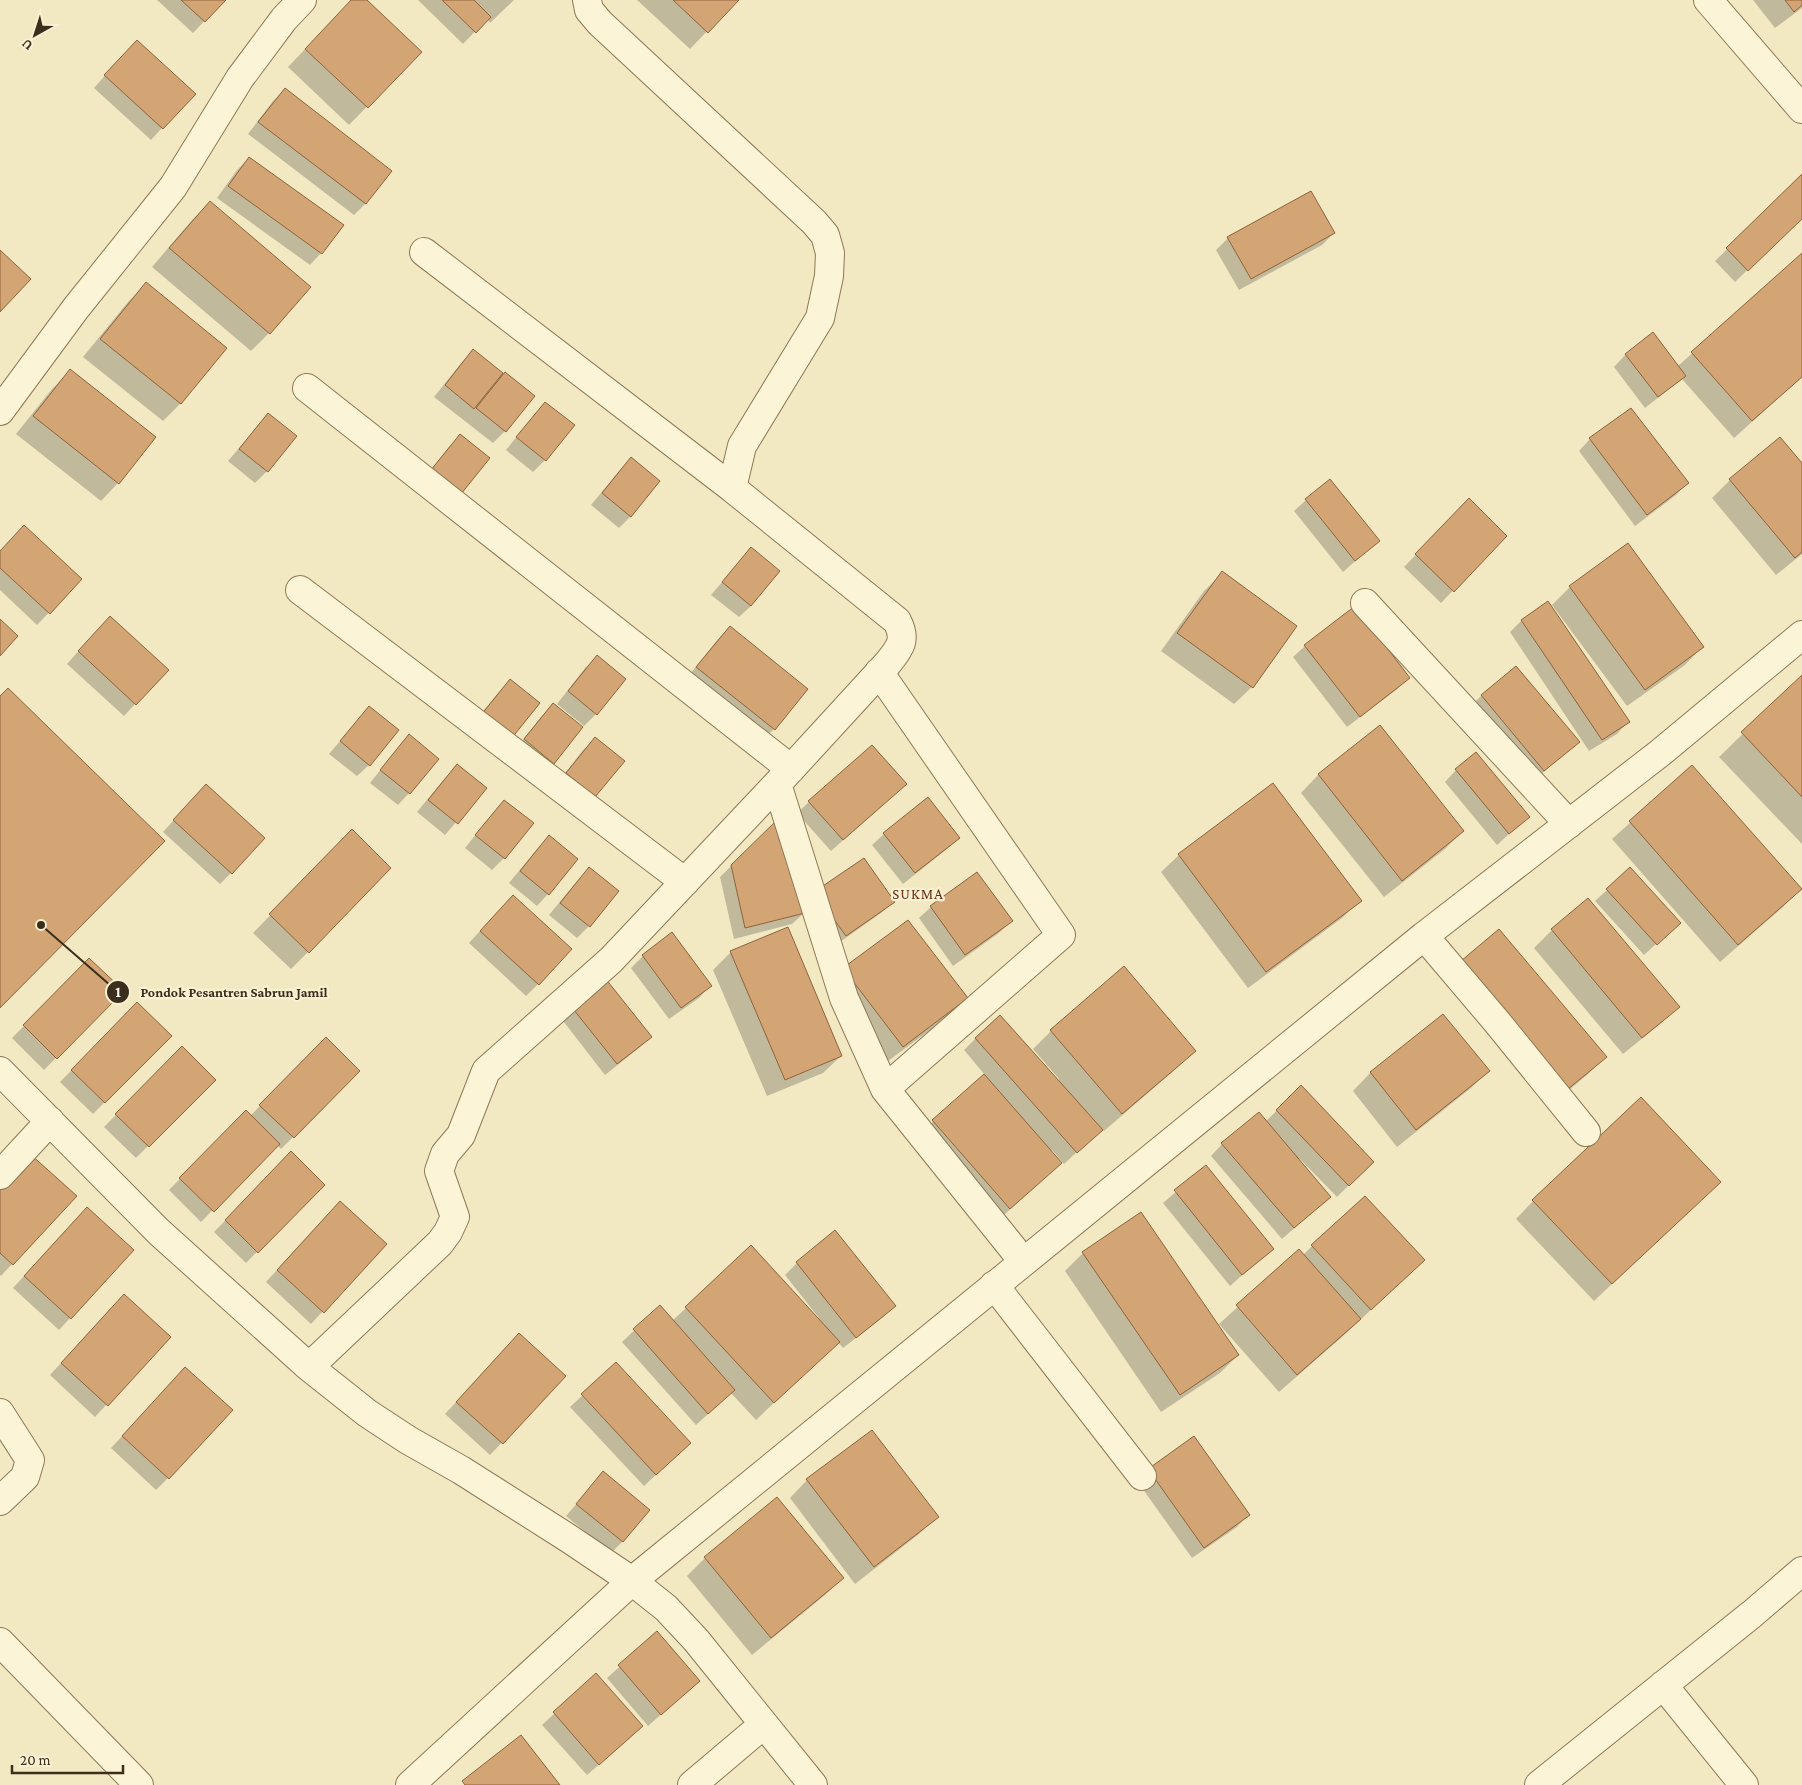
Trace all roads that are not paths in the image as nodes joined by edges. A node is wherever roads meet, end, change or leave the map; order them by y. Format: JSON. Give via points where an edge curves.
{"nodes":[{"id":1,"x":302,"y":0,"type":"edge"},
{"id":2,"x":587,"y":0,"type":"edge"},
{"id":3,"x":1708,"y":0,"type":"edge"},
{"id":4,"x":1802,"y":109,"type":"edge"},
{"id":5,"x":424,"y":252,"type":"dead end"},
{"id":6,"x":307,"y":388,"type":"dead end"},
{"id":7,"x":0,"y":411,"type":"edge"},
{"id":8,"x":732,"y":488,"type":"junction"},
{"id":9,"x":300,"y":590,"type":"dead end"},
{"id":10,"x":1365,"y":603,"type":"dead end"},
{"id":11,"x":1802,"y":635,"type":"edge"},
{"id":12,"x":879,"y":672,"type":"junction"},
{"id":13,"x":784,"y":776,"type":"junction"},
{"id":14,"x":1569,"y":824,"type":"junction"},
{"id":15,"x":684,"y":882,"type":"junction"},
{"id":16,"x":1424,"y":936,"type":"junction"},
{"id":17,"x":0,"y":1071,"type":"edge"},
{"id":18,"x":885,"y":1089,"type":"junction"},
{"id":19,"x":50,"y":1121,"type":"junction"},
{"id":20,"x":1586,"y":1132,"type":"dead end"},
{"id":21,"x":0,"y":1175,"type":"edge"},
{"id":22,"x":1023,"y":1261,"type":"junction"},
{"id":23,"x":994,"y":1285,"type":"junction"},
{"id":24,"x":309,"y":1367,"type":"junction"},
{"id":25,"x":0,"y":1413,"type":"edge"},
{"id":26,"x":1142,"y":1476,"type":"dead end"},
{"id":27,"x":0,"y":1501,"type":"edge"},
{"id":28,"x":1802,"y":1571,"type":"edge"},
{"id":29,"x":632,"y":1580,"type":"junction"},
{"id":30,"x":0,"y":1642,"type":"edge"},
{"id":31,"x":1662,"y":1685,"type":"junction"},
{"id":32,"x":763,"y":1725,"type":"junction"},
{"id":33,"x":139,"y":1785,"type":"edge"},
{"id":34,"x":410,"y":1785,"type":"edge"},
{"id":35,"x":692,"y":1785,"type":"edge"},
{"id":36,"x":813,"y":1785,"type":"edge"},
{"id":37,"x":1539,"y":1785,"type":"edge"},
{"id":38,"x":1744,"y":1785,"type":"edge"}],
"edges":[{"from":1,"to":7,"type":"street","via":[[240,78],[174,187],[76,308]]},
{"from":2,"to":8,"type":"street","via":[[589,10],[600,23],[825,235],[830,253],[829,276],[820,318],[742,446]]},
{"from":3,"to":4,"type":"street"},
{"from":5,"to":8,"type":"street"},
{"from":6,"to":13,"type":"street"},
{"from":8,"to":12,"type":"street","via":[[897,621],[902,638],[899,649]]},
{"from":9,"to":15,"type":"street"},
{"from":10,"to":14,"type":"street"},
{"from":11,"to":14,"type":"street"},
{"from":12,"to":13,"type":"street"},
{"from":12,"to":18,"type":"street","via":[[1061,935]]},
{"from":13,"to":15,"type":"street"},
{"from":13,"to":18,"type":"street","via":[[844,998]]},
{"from":14,"to":16,"type":"street"},
{"from":15,"to":24,"type":"street","via":[[611,960],[486,1071],[461,1135],[445,1154],[439,1171],[455,1216],[448,1232]]},
{"from":16,"to":20,"type":"street"},
{"from":16,"to":22,"type":"street"},
{"from":17,"to":19,"type":"street"},
{"from":18,"to":22,"type":"street"},
{"from":19,"to":21,"type":"street"},
{"from":19,"to":24,"type":"street","via":[[159,1232]]},
{"from":22,"to":23,"type":"street"},
{"from":23,"to":26,"type":"street"},
{"from":23,"to":29,"type":"street"},
{"from":24,"to":29,"type":"street","via":[[367,1413]]},
{"from":25,"to":27,"type":"street","via":[[30,1460],[25,1477]]},
{"from":28,"to":31,"type":"street"},
{"from":29,"to":32,"type":"street","via":[[666,1608],[696,1640]]},
{"from":29,"to":34,"type":"street"},
{"from":30,"to":33,"type":"street"},
{"from":31,"to":37,"type":"street"},
{"from":31,"to":38,"type":"street"},
{"from":32,"to":35,"type":"street"},
{"from":32,"to":36,"type":"street"}]}
